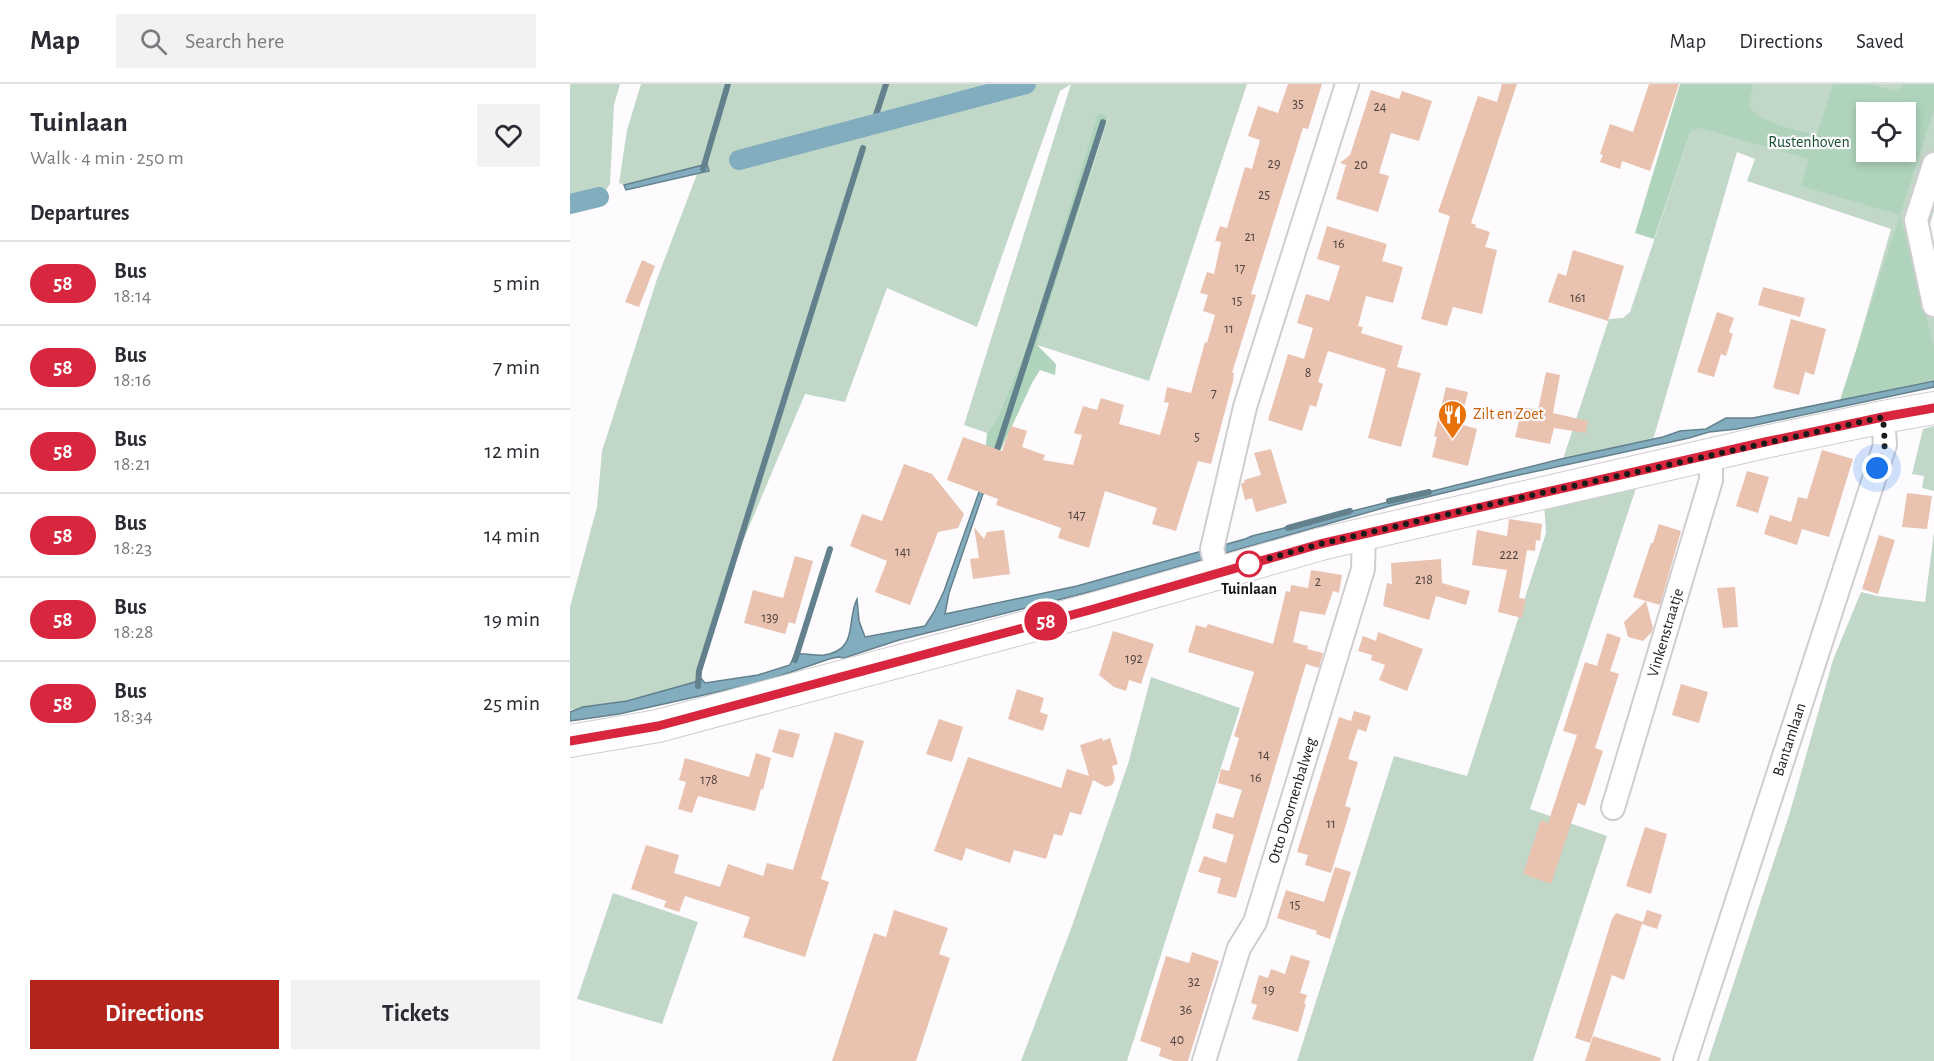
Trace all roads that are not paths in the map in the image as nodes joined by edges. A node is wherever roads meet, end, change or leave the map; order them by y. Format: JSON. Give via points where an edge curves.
{"nodes":[{"id":1,"x":1347,"y":84,"type":"edge"},
{"id":2,"x":1934,"y":164,"type":"edge"},
{"id":3,"x":1934,"y":305,"type":"edge"},
{"id":4,"x":1934,"y":408,"type":"edge"},
{"id":5,"x":1883,"y":417,"type":"junction"},
{"id":6,"x":1711,"y":455,"type":"junction"},
{"id":7,"x":1364,"y":534,"type":"junction"},
{"id":8,"x":1218,"y":573,"type":"junction"},
{"id":9,"x":570,"y":741,"type":"edge"},
{"id":10,"x":1613,"y":808,"type":"dead end"},
{"id":11,"x":1204,"y":1061,"type":"edge"},
{"id":12,"x":1685,"y":1061,"type":"edge"}],
"edges":[{"from":1,"to":8,"type":"street","via":[[1245,407],[1212,549]]},
{"from":2,"to":3,"type":"street","via":[[1916,220]]},
{"from":4,"to":5,"type":"street"},
{"from":5,"to":6,"type":"street"},
{"from":5,"to":12,"type":"street","name":"Bantamlaan","via":[[1885,445]]},
{"from":6,"to":7,"type":"street"},
{"from":6,"to":10,"type":"street","name":"Vinkenstraatje","via":[[1711,480]]},
{"from":7,"to":8,"type":"street"},
{"from":7,"to":11,"type":"street","name":"Otto Doornenbalweg","via":[[1363,569],[1255,922],[1239,948]]},
{"from":8,"to":9,"type":"street","via":[[658,726]]}]}
